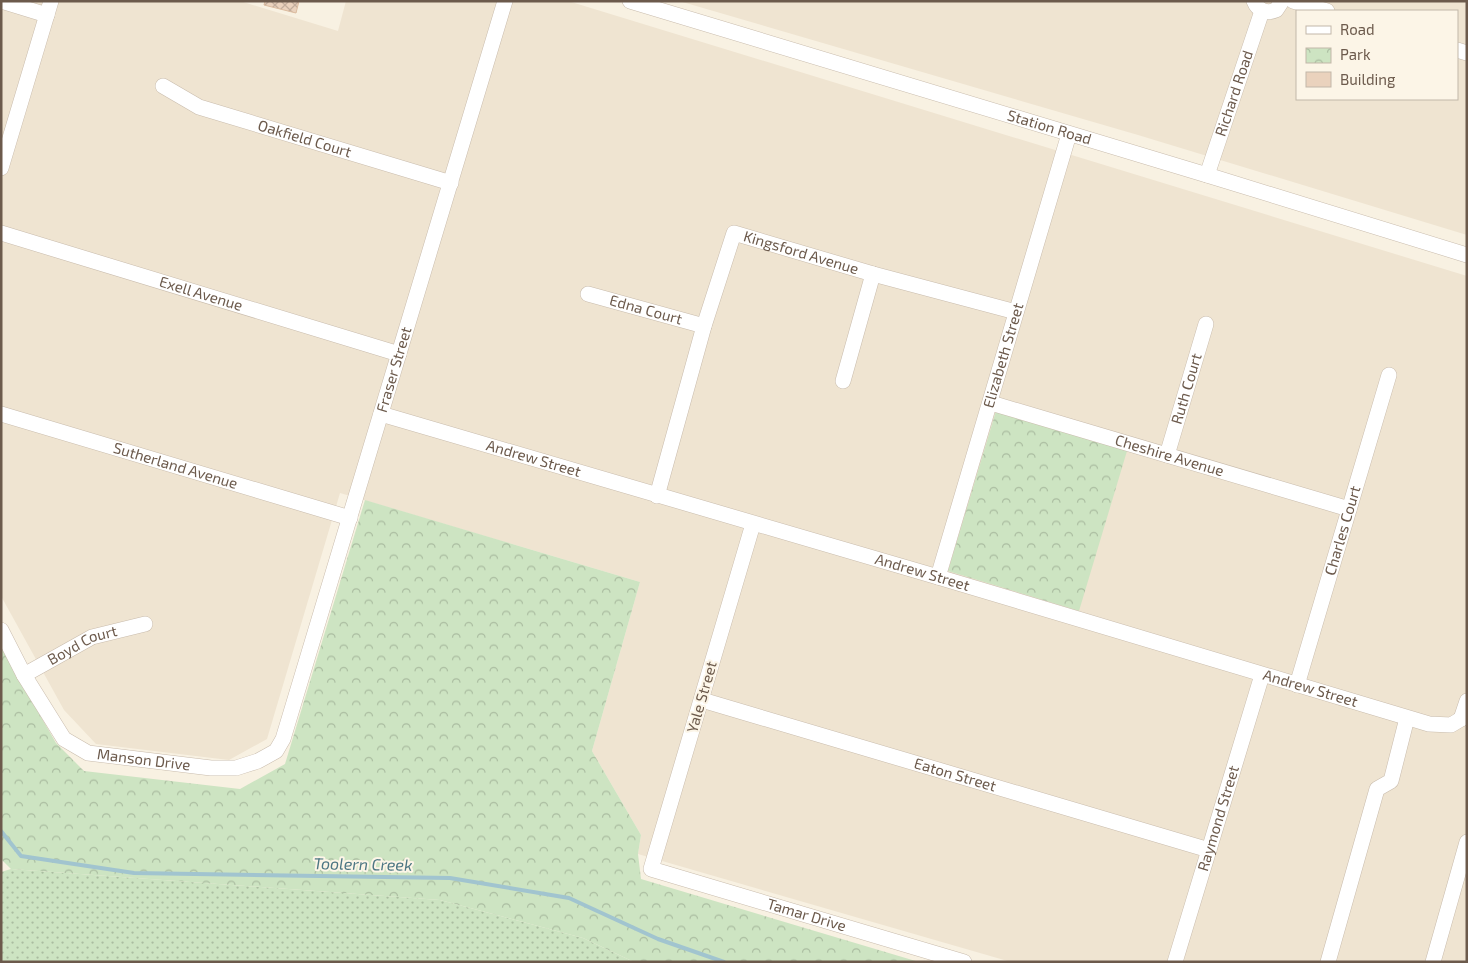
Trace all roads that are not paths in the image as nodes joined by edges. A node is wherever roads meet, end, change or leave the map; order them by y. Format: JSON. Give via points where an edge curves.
{"nodes":[{"id":1,"x":1,"y":1,"type":"edge"},
{"id":2,"x":505,"y":1,"type":"edge"},
{"id":3,"x":630,"y":1,"type":"edge"},
{"id":4,"x":1282,"y":1,"type":"edge"},
{"id":5,"x":1293,"y":1,"type":"edge"},
{"id":6,"x":1258,"y":6,"type":"edge"},
{"id":7,"x":667,"y":7,"type":"edge"},
{"id":8,"x":49,"y":8,"type":"edge"},
{"id":9,"x":1324,"y":10,"type":"edge"},
{"id":10,"x":163,"y":86,"type":"dead end"},
{"id":11,"x":1070,"y":134,"type":"junction"},
{"id":12,"x":1,"y":168,"type":"edge"},
{"id":13,"x":1208,"y":174,"type":"junction"},
{"id":14,"x":451,"y":183,"type":"junction"},
{"id":15,"x":1,"y":233,"type":"edge"},
{"id":16,"x":1467,"y":255,"type":"edge"},
{"id":17,"x":873,"y":274,"type":"junction"},
{"id":18,"x":588,"y":294,"type":"dead end"},
{"id":19,"x":1016,"y":312,"type":"junction"},
{"id":20,"x":1206,"y":324,"type":"dead end"},
{"id":21,"x":704,"y":326,"type":"junction"},
{"id":22,"x":399,"y":354,"type":"junction"},
{"id":23,"x":1389,"y":375,"type":"dead end"},
{"id":24,"x":843,"y":382,"type":"dead end"},
{"id":25,"x":991,"y":403,"type":"junction"},
{"id":26,"x":1,"y":414,"type":"edge"},
{"id":27,"x":381,"y":414,"type":"junction"},
{"id":28,"x":1167,"y":455,"type":"junction"},
{"id":29,"x":657,"y":496,"type":"junction"},
{"id":30,"x":1349,"y":509,"type":"junction"},
{"id":31,"x":350,"y":518,"type":"junction"},
{"id":32,"x":753,"y":524,"type":"junction"},
{"id":33,"x":938,"y":577,"type":"junction"},
{"id":34,"x":145,"y":624,"type":"dead end"},
{"id":35,"x":1,"y":630,"type":"edge"},
{"id":36,"x":24,"y":675,"type":"junction"},
{"id":37,"x":1262,"y":675,"type":"junction"},
{"id":38,"x":1297,"y":685,"type":"junction"},
{"id":39,"x":702,"y":700,"type":"junction"},
{"id":40,"x":1467,"y":701,"type":"edge"},
{"id":41,"x":1408,"y":718,"type":"junction"},
{"id":42,"x":1464,"y":722,"type":"edge"},
{"id":43,"x":283,"y":739,"type":"joint"},
{"id":44,"x":1467,"y":842,"type":"edge"},
{"id":45,"x":1209,"y":850,"type":"junction"},
{"id":46,"x":651,"y":869,"type":"joint"},
{"id":47,"x":964,"y":962,"type":"edge"},
{"id":48,"x":1175,"y":962,"type":"edge"},
{"id":49,"x":1328,"y":962,"type":"edge"},
{"id":50,"x":1432,"y":962,"type":"edge"}],
"edges":[{"from":1,"to":8,"type":"street"},
{"from":2,"to":14,"type":"street","name":"Fraser Street"},
{"from":3,"to":7,"type":"street","name":"Station Road"},
{"from":4,"to":6,"type":"street","via":[[1276,10],[1267,12]]},
{"from":5,"to":9,"type":"street"},
{"from":6,"to":13,"type":"street","name":"Richard Road"},
{"from":7,"to":11,"type":"street","name":"Station Road"},
{"from":8,"to":12,"type":"street"},
{"from":10,"to":14,"type":"street","name":"Oakfield Court","via":[[199,107]]},
{"from":11,"to":13,"type":"street","name":"Station Road"},
{"from":11,"to":19,"type":"street","name":"Elizabeth Street"},
{"from":13,"to":16,"type":"street","name":"Station Road"},
{"from":14,"to":22,"type":"street","name":"Fraser Street"},
{"from":15,"to":22,"type":"street","name":"Exell Avenue"},
{"from":17,"to":19,"type":"street","name":"Kingsford Avenue"},
{"from":17,"to":21,"type":"street","name":"Kingsford Avenue","via":[[734,233]]},
{"from":17,"to":24,"type":"street"},
{"from":18,"to":21,"type":"street","name":"Edna Court"},
{"from":19,"to":25,"type":"street","name":"Elizabeth Street"},
{"from":20,"to":28,"type":"street","name":"Ruth Court"},
{"from":21,"to":29,"type":"street","name":"Kingsford Avenue"},
{"from":22,"to":27,"type":"street","name":"Fraser Street"},
{"from":23,"to":30,"type":"street","name":"Charles Court"},
{"from":25,"to":28,"type":"street","name":"Cheshire Avenue"},
{"from":25,"to":33,"type":"street","name":"Elizabeth Street"},
{"from":26,"to":31,"type":"street","name":"Sutherland Avenue"},
{"from":27,"to":29,"type":"street","name":"Andrew Street"},
{"from":27,"to":31,"type":"street","name":"Fraser Street"},
{"from":28,"to":30,"type":"street","name":"Cheshire Avenue"},
{"from":29,"to":32,"type":"street","name":"Andrew Street"},
{"from":30,"to":38,"type":"street","name":"Charles Court"},
{"from":31,"to":43,"type":"street","name":"Fraser Street"},
{"from":32,"to":33,"type":"street","name":"Andrew Street"},
{"from":32,"to":39,"type":"street","name":"Yale Street"},
{"from":33,"to":37,"type":"street","name":"Andrew Street"},
{"from":34,"to":36,"type":"street","name":"Boyd Court","via":[[92,637]]},
{"from":35,"to":36,"type":"street","name":"Manson Drive"},
{"from":36,"to":43,"type":"street","name":"Manson Drive","via":[[64,739],[88,753],[211,768],[236,768],[276,751]]},
{"from":37,"to":38,"type":"street","name":"Andrew Street"},
{"from":37,"to":45,"type":"street","name":"Raymond Street"},
{"from":38,"to":41,"type":"street","name":"Andrew Street"},
{"from":39,"to":45,"type":"street","name":"Eaton Street"},
{"from":39,"to":46,"type":"street","name":"Yale Street"},
{"from":40,"to":42,"type":"street"},
{"from":41,"to":42,"type":"street","name":"Andrew Street","via":[[1429,724]]},
{"from":41,"to":49,"type":"street","via":[[1391,781],[1378,789]]},
{"from":44,"to":50,"type":"street"},
{"from":45,"to":48,"type":"street","name":"Raymond Street"},
{"from":46,"to":47,"type":"street","name":"Tamar Drive"}]}
